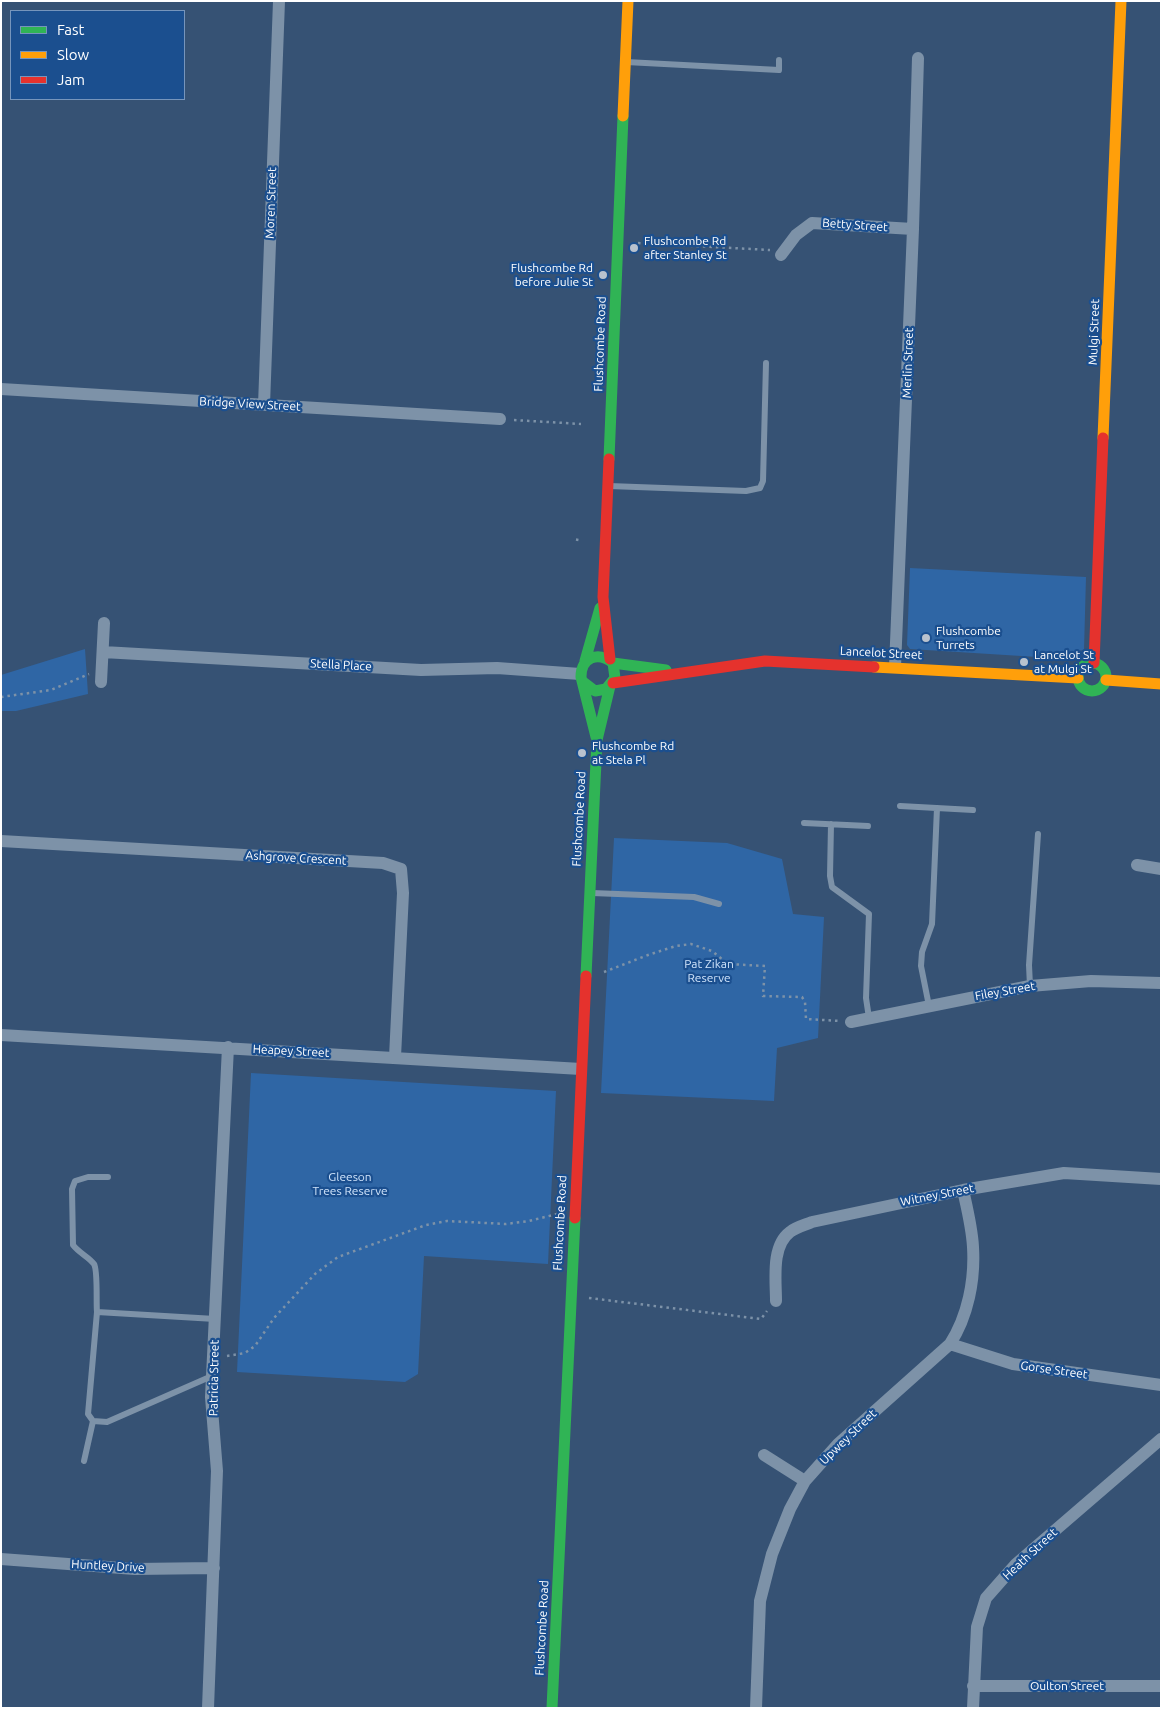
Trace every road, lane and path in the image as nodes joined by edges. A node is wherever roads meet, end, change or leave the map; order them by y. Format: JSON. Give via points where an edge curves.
{"nodes":[{"id":1,"x":279,"y":1,"type":"edge"},
{"id":2,"x":628,"y":1,"type":"edge"},
{"id":3,"x":1121,"y":1,"type":"edge"},
{"id":4,"x":918,"y":58,"type":"dead end"},
{"id":5,"x":779,"y":60,"type":"dead end"},
{"id":6,"x":625,"y":62,"type":"junction"},
{"id":7,"x":913,"y":229,"type":"junction"},
{"id":8,"x":638,"y":243,"type":"dead end"},
{"id":9,"x":781,"y":255,"type":"joint"},
{"id":10,"x":766,"y":363,"type":"dead end"},
{"id":11,"x":1,"y":389,"type":"edge"},
{"id":12,"x":264,"y":405,"type":"junction"},
{"id":13,"x":500,"y":419,"type":"joint"},
{"id":14,"x":581,"y":424,"type":"dead end"},
{"id":15,"x":608,"y":486,"type":"junction"},
{"id":16,"x":578,"y":535,"type":"dead end"},
{"id":17,"x":577,"y":541,"type":"dead end"},
{"id":18,"x":603,"y":597,"type":"junction"},
{"id":19,"x":104,"y":623,"type":"dead end"},
{"id":20,"x":103,"y":652,"type":"junction"},
{"id":21,"x":585,"y":661,"type":"junction"},
{"id":22,"x":611,"y":661,"type":"junction"},
{"id":23,"x":1094,"y":663,"type":"junction"},
{"id":24,"x":896,"y":668,"type":"junction"},
{"id":25,"x":682,"y":673,"type":"junction"},
{"id":26,"x":101,"y":676,"type":"joint"},
{"id":27,"x":581,"y":677,"type":"junction"},
{"id":28,"x":1078,"y":678,"type":"junction"},
{"id":29,"x":1106,"y":680,"type":"junction"},
{"id":30,"x":612,"y":684,"type":"junction"},
{"id":31,"x":1161,"y":684,"type":"edge"},
{"id":32,"x":1,"y":697,"type":"edge"},
{"id":33,"x":597,"y":740,"type":"junction"},
{"id":34,"x":900,"y":806,"type":"dead end"},
{"id":35,"x":937,"y":808,"type":"junction"},
{"id":36,"x":973,"y":810,"type":"dead end"},
{"id":37,"x":804,"y":823,"type":"dead end"},
{"id":38,"x":831,"y":824,"type":"junction"},
{"id":39,"x":868,"y":826,"type":"dead end"},
{"id":40,"x":1038,"y":834,"type":"dead end"},
{"id":41,"x":1,"y":842,"type":"edge"},
{"id":42,"x":1137,"y":865,"type":"dead end"},
{"id":43,"x":1161,"y":869,"type":"edge"},
{"id":44,"x":589,"y":893,"type":"junction"},
{"id":45,"x":719,"y":904,"type":"dead end"},
{"id":46,"x":604,"y":972,"type":"dead end"},
{"id":47,"x":1161,"y":983,"type":"edge"},
{"id":48,"x":1030,"y":986,"type":"junction"},
{"id":49,"x":929,"y":1006,"type":"junction"},
{"id":50,"x":869,"y":1018,"type":"junction"},
{"id":51,"x":851,"y":1022,"type":"joint"},
{"id":52,"x":1,"y":1035,"type":"edge"},
{"id":53,"x":228,"y":1047,"type":"junction"},
{"id":54,"x":394,"y":1057,"type":"junction"},
{"id":55,"x":581,"y":1069,"type":"junction"},
{"id":56,"x":108,"y":1177,"type":"dead end"},
{"id":57,"x":1161,"y":1179,"type":"edge"},
{"id":58,"x":963,"y":1190,"type":"junction"},
{"id":59,"x":557,"y":1214,"type":"dead end"},
{"id":60,"x":589,"y":1298,"type":"dead end"},
{"id":61,"x":776,"y":1301,"type":"joint"},
{"id":62,"x":97,"y":1312,"type":"junction"},
{"id":63,"x":215,"y":1319,"type":"junction"},
{"id":64,"x":950,"y":1344,"type":"junction"},
{"id":65,"x":213,"y":1358,"type":"junction"},
{"id":66,"x":212,"y":1376,"type":"junction"},
{"id":67,"x":1161,"y":1385,"type":"edge"},
{"id":68,"x":94,"y":1421,"type":"junction"},
{"id":69,"x":1161,"y":1439,"type":"edge"},
{"id":70,"x":764,"y":1455,"type":"dead end"},
{"id":71,"x":84,"y":1461,"type":"dead end"},
{"id":72,"x":805,"y":1481,"type":"junction"},
{"id":73,"x":1,"y":1559,"type":"edge"},
{"id":74,"x":214,"y":1568,"type":"junction"},
{"id":75,"x":973,"y":1686,"type":"junction"},
{"id":76,"x":1161,"y":1686,"type":"edge"},
{"id":77,"x":208,"y":1708,"type":"edge"},
{"id":78,"x":552,"y":1708,"type":"edge"},
{"id":79,"x":756,"y":1708,"type":"edge"},
{"id":80,"x":973,"y":1708,"type":"edge"}],
"edges":[{"from":1,"to":12,"type":"street","name":"Moren Street"},
{"from":2,"to":6,"type":"street","name":"Flushcombe Road"},
{"from":3,"to":23,"type":"street","name":"Mulgi Street"},
{"from":4,"to":7,"type":"street","name":"Merlin Street"},
{"from":5,"to":6,"type":"lane","via":[[779,70]]},
{"from":6,"to":15,"type":"street","name":"Flushcombe Road"},
{"from":7,"to":9,"type":"street","name":"Betty Street","via":[[812,223],[796,235]]},
{"from":7,"to":24,"type":"street","name":"Merlin Street"},
{"from":8,"to":9,"type":"path","via":[[767,249]]},
{"from":10,"to":15,"type":"lane","via":[[764,481],[760,488],[746,491]]},
{"from":11,"to":12,"type":"street","name":"Bridge View Street"},
{"from":12,"to":13,"type":"street","name":"Bridge View Street"},
{"from":13,"to":14,"type":"path"},
{"from":15,"to":18,"type":"street","name":"Flushcombe Road"},
{"from":16,"to":17,"type":"path"},
{"from":18,"to":21,"type":"street","name":"Flushcombe Road"},
{"from":18,"to":22,"type":"street","name":"Flushcombe Road"},
{"from":19,"to":20,"type":"street"},
{"from":20,"to":26,"type":"street"},
{"from":20,"to":27,"type":"street","name":"Stella Place","via":[[421,670],[498,668]]},
{"from":21,"to":22,"type":"street","via":[[600,655]]},
{"from":21,"to":27,"type":"street"},
{"from":22,"to":25,"type":"street","name":"Lancelot Street"},
{"from":22,"to":30,"type":"street","via":[[616,673]]},
{"from":23,"to":28,"type":"street","via":[[1082,667]]},
{"from":23,"to":29,"type":"street","via":[[1105,671]]},
{"from":24,"to":25,"type":"street","name":"Lancelot Street","via":[[765,661]]},
{"from":24,"to":28,"type":"street","name":"Lancelot Street"},
{"from":25,"to":30,"type":"street","name":"Lancelot Street"},
{"from":26,"to":32,"type":"path","via":[[51,690]]},
{"from":27,"to":30,"type":"street","via":[[595,691]]},
{"from":27,"to":33,"type":"street","name":"Flushcombe Road"},
{"from":28,"to":29,"type":"street","via":[[1083,688],[1092,691],[1101,688]]},
{"from":29,"to":31,"type":"street"},
{"from":30,"to":33,"type":"street","name":"Flushcombe Road"},
{"from":33,"to":44,"type":"street","name":"Flushcombe Road"},
{"from":34,"to":35,"type":"lane"},
{"from":35,"to":36,"type":"lane"},
{"from":35,"to":49,"type":"lane","via":[[932,924],[922,952],[921,966]]},
{"from":37,"to":38,"type":"lane"},
{"from":38,"to":39,"type":"lane"},
{"from":38,"to":50,"type":"lane","via":[[832,887],[868,914],[866,998]]},
{"from":40,"to":48,"type":"lane"},
{"from":41,"to":54,"type":"street","name":"Ashgrove Crescent","via":[[384,863],[401,869],[404,893]]},
{"from":42,"to":43,"type":"street"},
{"from":44,"to":45,"type":"lane","via":[[694,897]]},
{"from":44,"to":55,"type":"street","name":"Flushcombe Road"},
{"from":46,"to":51,"type":"path","via":[[676,946],[703,946],[728,964],[765,966],[763,996],[802,997],[806,1019]]},
{"from":47,"to":48,"type":"street","name":"Filey Street","via":[[1101,981]]},
{"from":48,"to":49,"type":"street","name":"Filey Street"},
{"from":49,"to":50,"type":"street","name":"Filey Street"},
{"from":50,"to":51,"type":"street","name":"Filey Street"},
{"from":52,"to":53,"type":"street","name":"Heapey Street"},
{"from":53,"to":54,"type":"street","name":"Heapey Street"},
{"from":53,"to":63,"type":"street","name":"Patricia Street"},
{"from":54,"to":55,"type":"street","name":"Heapey Street"},
{"from":55,"to":78,"type":"street","name":"Flushcombe Road"},
{"from":56,"to":62,"type":"lane","via":[[88,1176],[75,1182],[72,1189],[73,1245],[94,1265],[97,1273]]},
{"from":57,"to":58,"type":"street","name":"Witney Street","via":[[1064,1173]]},
{"from":58,"to":61,"type":"street","name":"Witney Street","via":[[812,1222],[794,1229],[782,1240],[777,1258]]},
{"from":58,"to":64,"type":"street","name":"Upwey Street","via":[[973,1248],[970,1297],[959,1330]]},
{"from":59,"to":65,"type":"path","via":[[506,1224],[447,1221],[426,1225],[338,1257],[315,1274],[274,1318],[255,1346],[245,1353]]},
{"from":60,"to":61,"type":"path","via":[[761,1319]]},
{"from":62,"to":63,"type":"lane"},
{"from":62,"to":68,"type":"lane","via":[[88,1414]]},
{"from":63,"to":65,"type":"street","name":"Patricia Street"},
{"from":64,"to":67,"type":"street","name":"Gorse Street","via":[[1012,1364]]},
{"from":64,"to":72,"type":"street","name":"Upwey Street","via":[[838,1444]]},
{"from":65,"to":66,"type":"street","name":"Patricia Street"},
{"from":66,"to":68,"type":"lane","via":[[107,1422]]},
{"from":66,"to":74,"type":"street","name":"Patricia Street","via":[[217,1471]]},
{"from":68,"to":71,"type":"lane"},
{"from":69,"to":75,"type":"street","name":"Heath Street","via":[[1016,1564],[986,1598],[977,1627]]},
{"from":70,"to":72,"type":"street"},
{"from":72,"to":79,"type":"street","name":"Upwey Street","via":[[772,1554],[760,1601]]},
{"from":73,"to":74,"type":"street","name":"Huntley Drive","via":[[135,1569]]},
{"from":74,"to":77,"type":"street","name":"Patricia Street"},
{"from":75,"to":76,"type":"street","name":"Oulton Street"},
{"from":75,"to":80,"type":"street","name":"Heath Street"}]}
